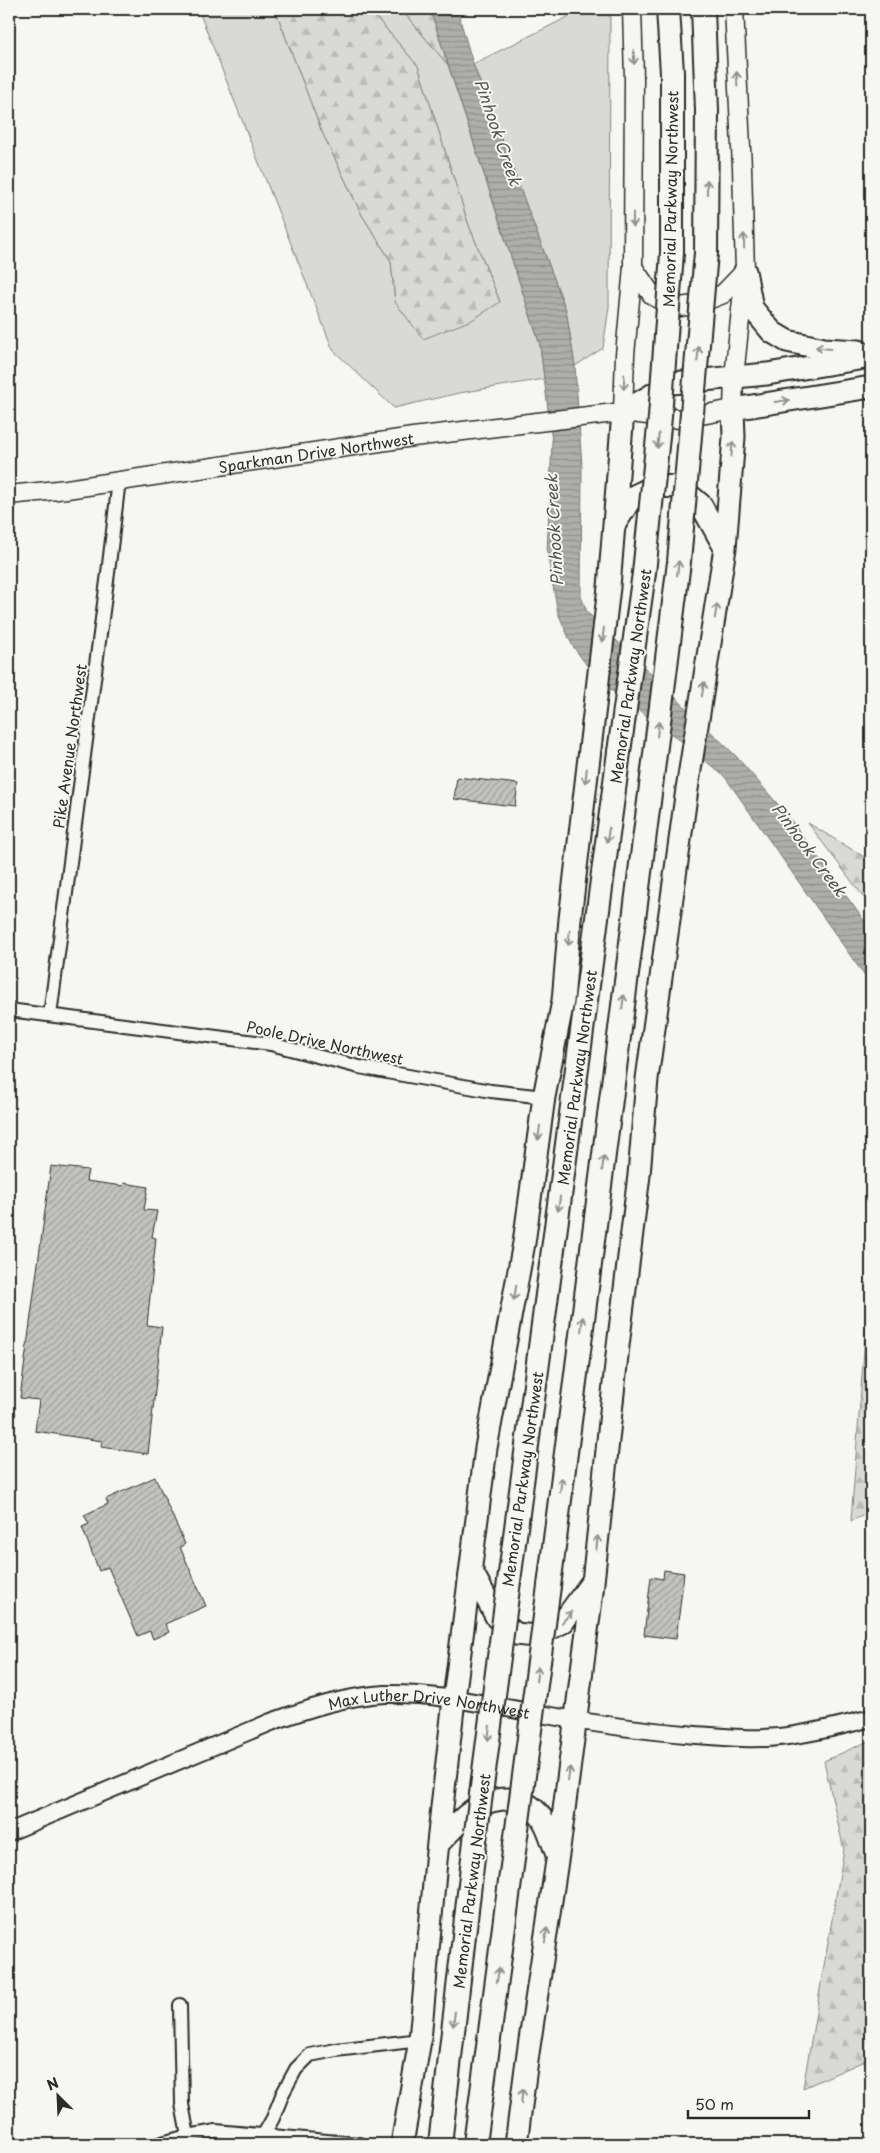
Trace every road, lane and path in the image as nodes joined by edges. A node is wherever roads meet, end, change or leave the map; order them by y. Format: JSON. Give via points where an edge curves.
{"nodes":[{"id":1,"x":632,"y":9,"type":"edge"},
{"id":2,"x":668,"y":9,"type":"edge"},
{"id":3,"x":703,"y":9,"type":"edge"},
{"id":4,"x":734,"y":9,"type":"edge"},
{"id":5,"x":633,"y":267,"type":"junction"},
{"id":6,"x":745,"y":271,"type":"junction"},
{"id":7,"x":871,"y":353,"type":"edge"},
{"id":8,"x":871,"y":358,"type":"edge"},
{"id":9,"x":734,"y":376,"type":"junction"},
{"id":10,"x":871,"y":387,"type":"edge"},
{"id":11,"x":734,"y":409,"type":"junction"},
{"id":12,"x":623,"y":412,"type":"junction"},
{"id":13,"x":118,"y":480,"type":"junction"},
{"id":14,"x":9,"y":495,"type":"edge"},
{"id":15,"x":614,"y":526,"type":"junction"},
{"id":16,"x":725,"y":548,"type":"junction"},
{"id":17,"x":9,"y":1010,"type":"edge"},
{"id":18,"x":50,"y":1016,"type":"junction"},
{"id":19,"x":544,"y":1097,"type":"junction"},
{"id":20,"x":472,"y":1570,"type":"junction"},
{"id":21,"x":593,"y":1580,"type":"junction"},
{"id":22,"x":454,"y":1699,"type":"junction"},
{"id":23,"x":871,"y":1718,"type":"edge"},
{"id":24,"x":577,"y":1720,"type":"junction"},
{"id":25,"x":9,"y":1832,"type":"edge"},
{"id":26,"x":438,"y":1844,"type":"junction"},
{"id":27,"x":558,"y":1857,"type":"junction"},
{"id":28,"x":180,"y":2005,"type":"dead end"},
{"id":29,"x":420,"y":2040,"type":"junction"},
{"id":30,"x":188,"y":2136,"type":"junction"},
{"id":31,"x":262,"y":2140,"type":"edge"},
{"id":32,"x":158,"y":2144,"type":"edge"},
{"id":33,"x":360,"y":2144,"type":"edge"},
{"id":34,"x":402,"y":2144,"type":"edge"},
{"id":35,"x":440,"y":2144,"type":"edge"},
{"id":36,"x":475,"y":2144,"type":"edge"},
{"id":37,"x":516,"y":2144,"type":"edge"}],
"edges":[{"from":1,"to":5,"type":"main road","one_way":true},
{"from":2,"to":35,"type":"highway","name":"Memorial Parkway Northwest","one_way":true,"bridge":true,"via":[[672,73],[672,253],[644,572],[476,1832]]},
{"from":36,"to":3,"type":"highway","one_way":true,"bridge":true,"via":[[679,562],[706,253],[707,110]]},
{"from":6,"to":4,"type":"main road","one_way":true},
{"from":5,"to":6,"type":"main road","via":[[652,295],[672,308],[695,305],[723,294]]},
{"from":5,"to":12,"type":"main road","one_way":true},
{"from":7,"to":6,"type":"highway","one_way":true,"via":[[824,349],[787,341],[772,332],[752,308]]},
{"from":6,"to":9,"type":"main road"},
{"from":8,"to":9,"type":"highway","name":"Sparkman Drive Northwest"},
{"from":9,"to":11,"type":"main road"},
{"from":9,"to":12,"type":"highway","name":"Sparkman Drive Northwest","via":[[672,384]]},
{"from":11,"to":10,"type":"highway","one_way":true},
{"from":11,"to":12,"type":"main road","name":"Sparkman Drive Northwest","via":[[680,419]]},
{"from":16,"to":11,"type":"highway","one_way":true},
{"from":12,"to":13,"type":"main road","name":"Sparkman Drive Northwest","via":[[413,437]]},
{"from":12,"to":15,"type":"highway"},
{"from":13,"to":14,"type":"main road","name":"Sparkman Drive Northwest"},
{"from":13,"to":18,"type":"street","name":"Pike Avenue Northwest"},
{"from":15,"to":16,"type":"highway","via":[[632,497],[655,486],[680,486],[701,504]]},
{"from":15,"to":19,"type":"highway","one_way":true,"via":[[570,919],[564,1000]]},
{"from":21,"to":16,"type":"highway","one_way":true,"via":[[647,1079],[687,789]]},
{"from":17,"to":18,"type":"street","name":"Poole Drive Northwest"},
{"from":18,"to":19,"type":"street","name":"Poole Drive Northwest","via":[[271,1044],[359,1067],[491,1091]]},
{"from":19,"to":20,"type":"highway","one_way":true,"via":[[524,1243],[486,1448]]},
{"from":20,"to":21,"type":"highway","one_way":true,"via":[[497,1618],[516,1634],[535,1636],[563,1622]]},
{"from":20,"to":22,"type":"highway"},
{"from":21,"to":24,"type":"highway"},
{"from":22,"to":24,"type":"street","name":"Max Luther Drive Northwest"},
{"from":22,"to":25,"type":"street","name":"Max Luther Drive Northwest","via":[[384,1694],[302,1711]]},
{"from":22,"to":26,"type":"highway"},
{"from":23,"to":24,"type":"street","name":"Max Luther Drive Northwest","via":[[832,1729],[779,1737],[738,1738],[669,1733]]},
{"from":27,"to":24,"type":"highway","one_way":true},
{"from":26,"to":27,"type":"highway","via":[[469,1813],[494,1800],[513,1799],[534,1810],[548,1830]]},
{"from":26,"to":29,"type":"highway"},
{"from":37,"to":27,"type":"highway","one_way":true},
{"from":28,"to":30,"type":"street","via":[[182,2104]]},
{"from":29,"to":31,"type":"street","via":[[310,2055],[296,2069]]},
{"from":29,"to":34,"type":"highway"},
{"from":30,"to":31,"type":"street","via":[[216,2131]]},
{"from":30,"to":32,"type":"street"},
{"from":31,"to":33,"type":"street"}]}
